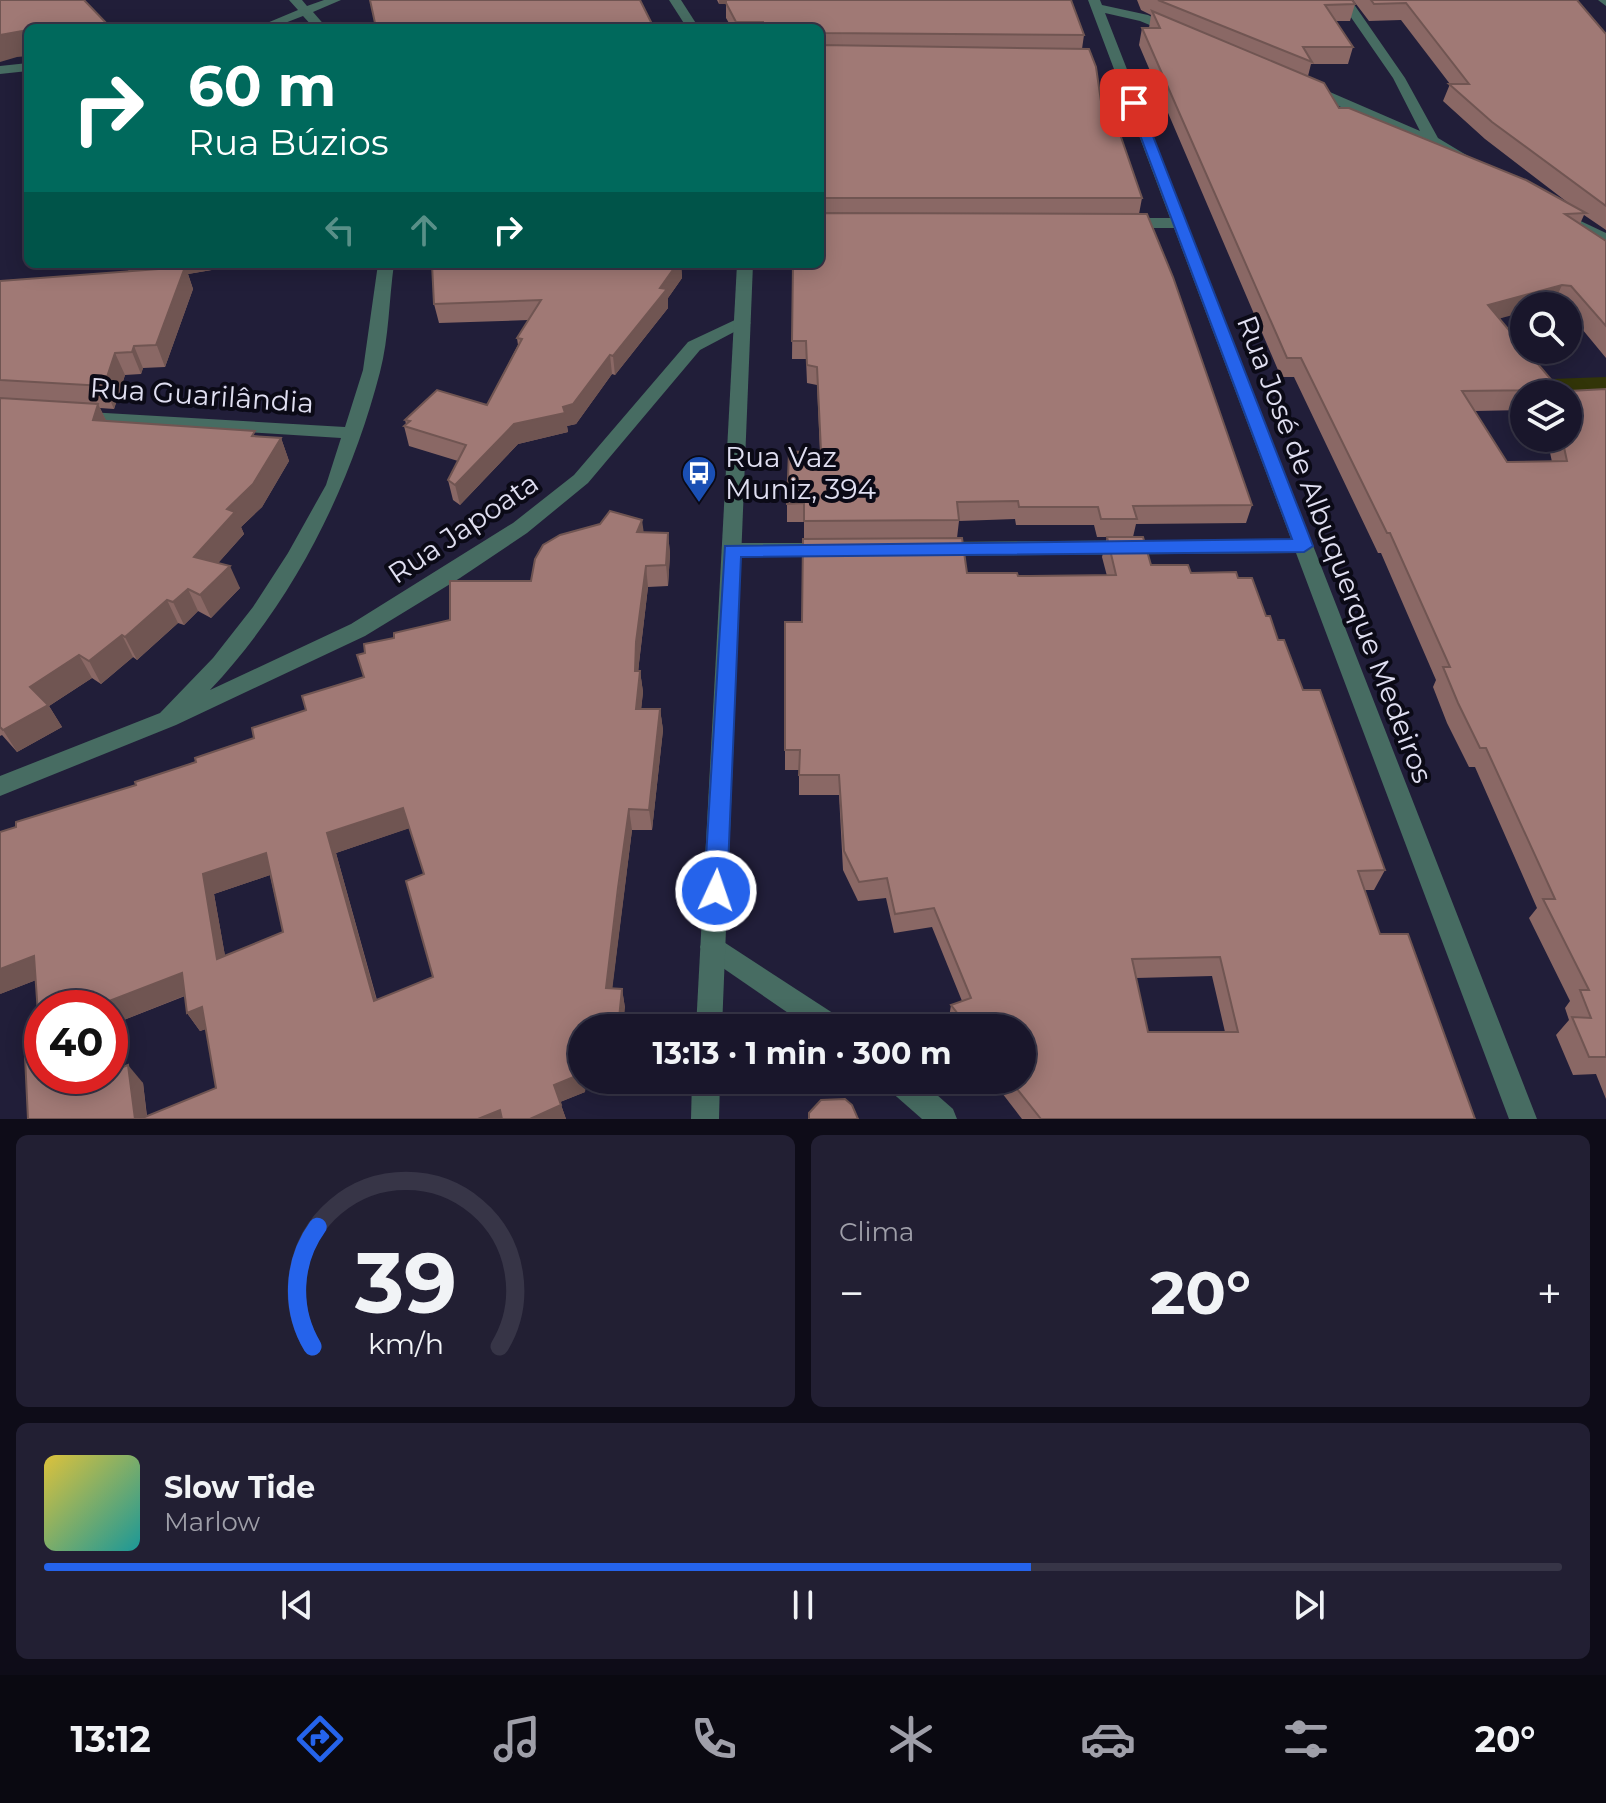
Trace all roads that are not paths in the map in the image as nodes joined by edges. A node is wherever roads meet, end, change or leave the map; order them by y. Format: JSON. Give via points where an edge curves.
{"nodes":[{"id":1,"x":295,"y":0,"type":"edge"},
{"id":2,"x":335,"y":0,"type":"edge"},
{"id":3,"x":675,"y":0,"type":"edge"},
{"id":4,"x":1345,"y":0,"type":"edge"},
{"id":5,"x":1096,"y":4,"type":"edge"},
{"id":6,"x":307,"y":11,"type":"junction"},
{"id":7,"x":272,"y":24,"type":"edge"},
{"id":8,"x":318,"y":24,"type":"edge"},
{"id":9,"x":690,"y":24,"type":"edge"},
{"id":10,"x":1187,"y":37,"type":"edge"},
{"id":11,"x":24,"y":67,"type":"edge"},
{"id":12,"x":0,"y":70,"type":"edge"},
{"id":13,"x":1302,"y":86,"type":"edge"},
{"id":14,"x":1432,"y":141,"type":"junction"},
{"id":15,"x":1475,"y":166,"type":"edge"},
{"id":16,"x":1554,"y":213,"type":"edge"},
{"id":17,"x":1102,"y":223,"type":"edge"},
{"id":18,"x":1181,"y":223,"type":"junction"},
{"id":19,"x":1606,"y":239,"type":"edge"},
{"id":20,"x":385,"y":268,"type":"edge"},
{"id":21,"x":745,"y":268,"type":"edge"},
{"id":22,"x":743,"y":323,"type":"junction"},
{"id":23,"x":61,"y":414,"type":"edge"},
{"id":24,"x":353,"y":433,"type":"junction"},
{"id":25,"x":1304,"y":546,"type":"junction"},
{"id":26,"x":923,"y":549,"type":"edge"},
{"id":27,"x":732,"y":550,"type":"junction"},
{"id":28,"x":843,"y":550,"type":"edge"},
{"id":29,"x":168,"y":719,"type":"junction"},
{"id":30,"x":0,"y":786,"type":"edge"},
{"id":31,"x":713,"y":947,"type":"junction"},
{"id":32,"x":710,"y":1014,"type":"edge"},
{"id":33,"x":812,"y":1014,"type":"edge"},
{"id":34,"x":706,"y":1094,"type":"edge"},
{"id":35,"x":915,"y":1094,"type":"edge"},
{"id":36,"x":705,"y":1119,"type":"edge"},
{"id":37,"x":943,"y":1119,"type":"edge"},
{"id":38,"x":1523,"y":1119,"type":"edge"}],
"edges":[{"from":1,"to":6,"type":"street"},
{"from":2,"to":6,"type":"street"},
{"from":3,"to":9,"type":"street"},
{"from":4,"to":14,"type":"street","via":[[1399,78]]},
{"from":5,"to":10,"type":"street"},
{"from":5,"to":18,"type":"street","name":"Rua José de Albuquerque Medeiros","via":[[1109,58]]},
{"from":6,"to":7,"type":"street"},
{"from":6,"to":8,"type":"street"},
{"from":11,"to":12,"type":"street"},
{"from":13,"to":14,"type":"street"},
{"from":14,"to":15,"type":"street"},
{"from":16,"to":19,"type":"street"},
{"from":17,"to":18,"type":"street"},
{"from":18,"to":25,"type":"street","name":"Rua José de Albuquerque Medeiros"},
{"from":20,"to":24,"type":"street","via":[[372,370]]},
{"from":21,"to":22,"type":"street"},
{"from":22,"to":27,"type":"street"},
{"from":22,"to":29,"type":"street","name":"Rua Japoata","via":[[694,346],[581,479],[509,536],[358,630]]},
{"from":23,"to":24,"type":"street","name":"Rua Guarilândia"},
{"from":24,"to":29,"type":"street","via":[[335,485],[260,612],[221,664]]},
{"from":25,"to":26,"type":"street"},
{"from":25,"to":38,"type":"street","name":"Rua José de Albuquerque Medeiros"},
{"from":27,"to":28,"type":"street"},
{"from":27,"to":31,"type":"street"},
{"from":29,"to":30,"type":"street","name":"Rua Japoata"},
{"from":31,"to":32,"type":"street"},
{"from":31,"to":33,"type":"street"},
{"from":34,"to":36,"type":"street"},
{"from":35,"to":37,"type":"street"}]}
